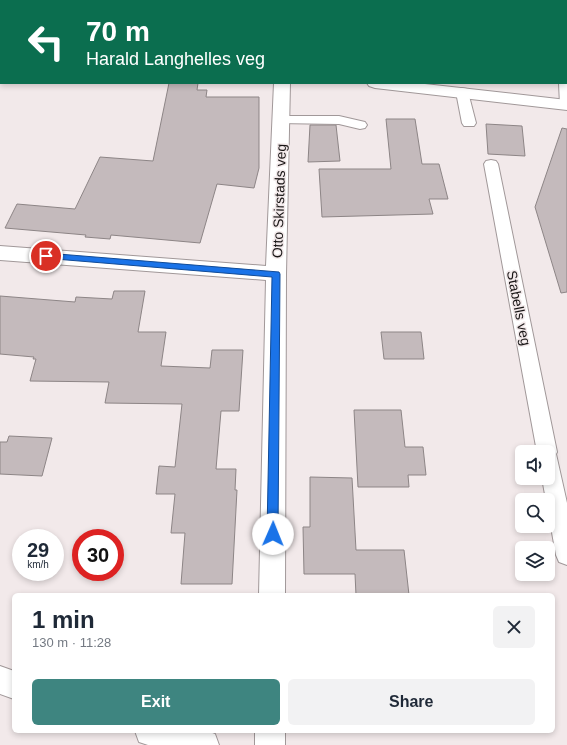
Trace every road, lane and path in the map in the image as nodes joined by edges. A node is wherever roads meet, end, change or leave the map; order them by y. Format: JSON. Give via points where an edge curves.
{"nodes":[{"id":1,"x":282,"y":84,"type":"edge"},
{"id":2,"x":385,"y":84,"type":"edge"},
{"id":3,"x":565,"y":84,"type":"edge"},
{"id":4,"x":462,"y":92,"type":"junction"},
{"id":5,"x":567,"y":105,"type":"edge"},
{"id":6,"x":282,"y":120,"type":"junction"},
{"id":7,"x":469,"y":124,"type":"dead end"},
{"id":8,"x":360,"y":125,"type":"dead end"},
{"id":9,"x":491,"y":164,"type":"dead end"},
{"id":10,"x":0,"y":253,"type":"edge"},
{"id":11,"x":276,"y":274,"type":"junction"},
{"id":12,"x":546,"y":445,"type":"edge"},
{"id":13,"x":553,"y":485,"type":"edge"},
{"id":14,"x":567,"y":555,"type":"edge"},
{"id":15,"x":272,"y":593,"type":"edge"},
{"id":16,"x":0,"y":680,"type":"edge"},
{"id":17,"x":12,"y":685,"type":"edge"},
{"id":18,"x":158,"y":733,"type":"edge"},
{"id":19,"x":270,"y":733,"type":"edge"},
{"id":20,"x":204,"y":745,"type":"edge"},
{"id":21,"x":270,"y":745,"type":"edge"}],
"edges":[{"from":1,"to":6,"type":"street","name":"Otto Skirstads veg"},
{"from":2,"to":4,"type":"street"},
{"from":3,"to":5,"type":"lane"},
{"from":4,"to":5,"type":"street"},
{"from":4,"to":7,"type":"lane"},
{"from":6,"to":8,"type":"lane","via":[[339,120]]},
{"from":6,"to":11,"type":"street","name":"Otto Skirstads veg"},
{"from":9,"to":12,"type":"lane","name":"Stabells veg"},
{"from":10,"to":11,"type":"street"},
{"from":11,"to":15,"type":"street","name":"Otto Skirstads veg"},
{"from":13,"to":14,"type":"lane"},
{"from":16,"to":17,"type":"street"},
{"from":18,"to":20,"type":"street"},
{"from":19,"to":21,"type":"street"}]}
